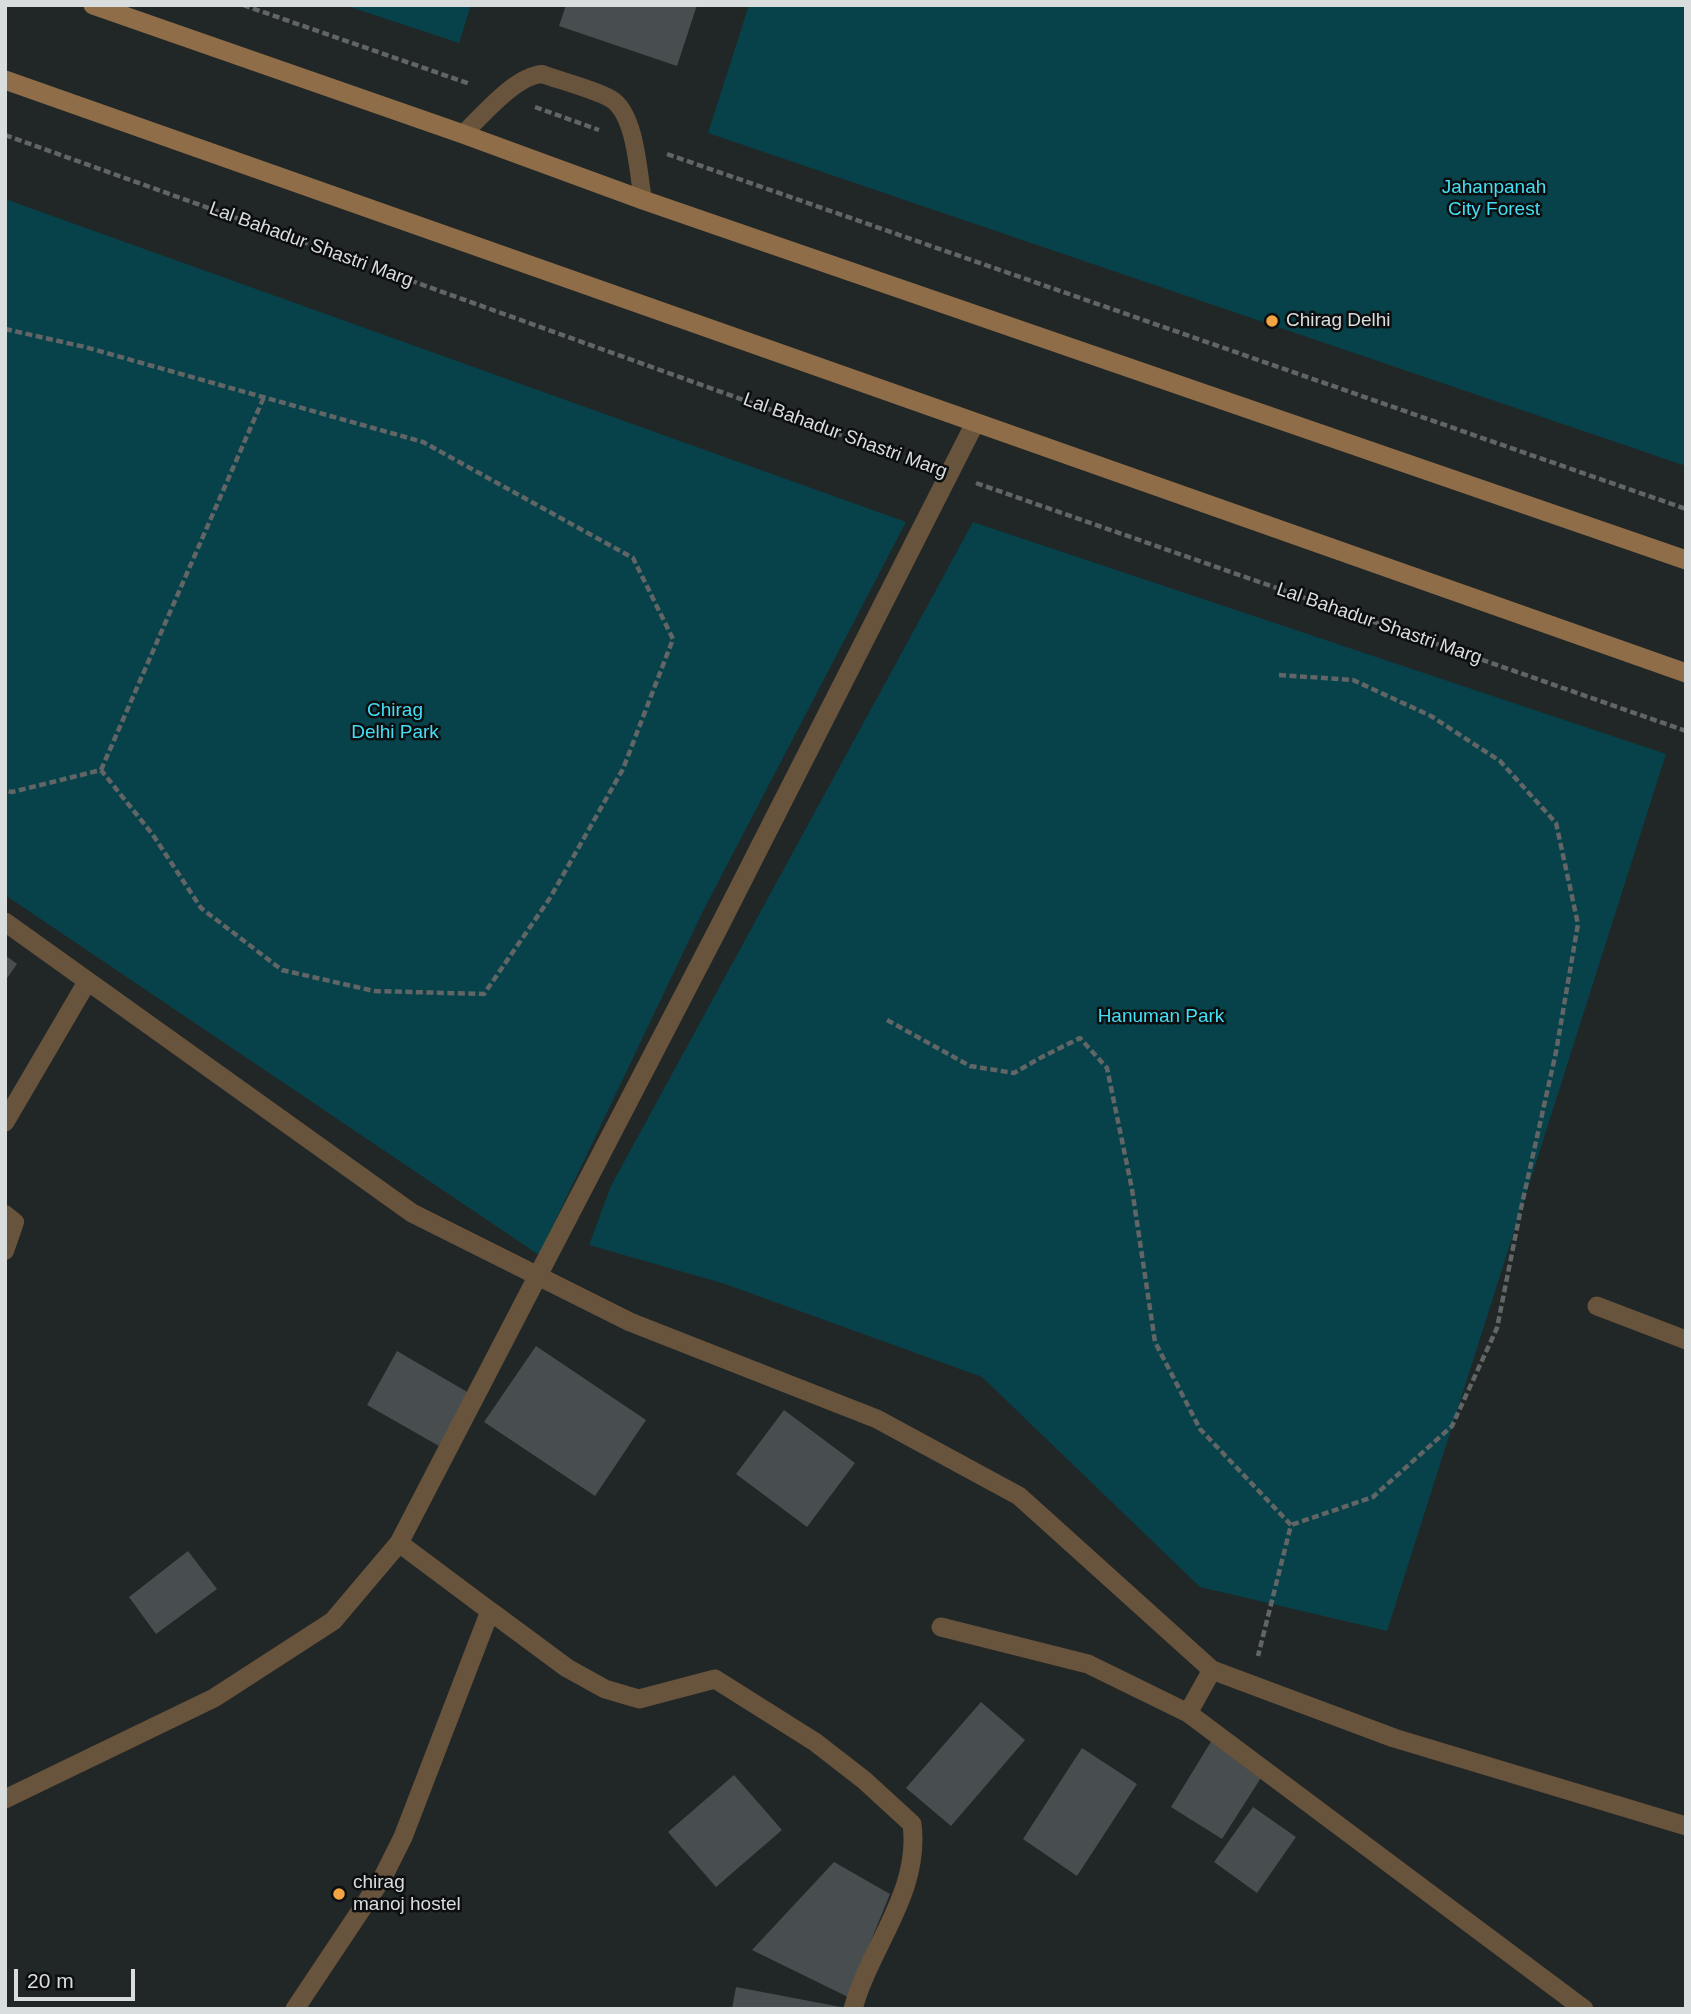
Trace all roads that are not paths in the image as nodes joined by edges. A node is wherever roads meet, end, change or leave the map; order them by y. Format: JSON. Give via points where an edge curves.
{"nodes":[{"id":1,"x":93,"y":5,"type":"edge"},
{"id":2,"x":5,"y":80,"type":"edge"},
{"id":3,"x":463,"y":134,"type":"junction"},
{"id":4,"x":643,"y":200,"type":"junction"},
{"id":5,"x":975,"y":423,"type":"junction"},
{"id":6,"x":1686,"y":560,"type":"edge"},
{"id":7,"x":1686,"y":673,"type":"edge"},
{"id":8,"x":5,"y":922,"type":"edge"},
{"id":9,"x":87,"y":982,"type":"junction"},
{"id":10,"x":5,"y":1122,"type":"edge"},
{"id":11,"x":5,"y":1214,"type":"edge"},
{"id":12,"x":5,"y":1251,"type":"edge"},
{"id":13,"x":537,"y":1277,"type":"junction"},
{"id":14,"x":1597,"y":1307,"type":"dead end"},
{"id":15,"x":1686,"y":1340,"type":"edge"},
{"id":16,"x":399,"y":1544,"type":"junction"},
{"id":17,"x":490,"y":1611,"type":"junction"},
{"id":18,"x":941,"y":1627,"type":"dead end"},
{"id":19,"x":1212,"y":1670,"type":"junction"},
{"id":20,"x":1188,"y":1713,"type":"junction"},
{"id":21,"x":5,"y":1799,"type":"edge"},
{"id":22,"x":1686,"y":1826,"type":"edge"},
{"id":23,"x":295,"y":2009,"type":"edge"},
{"id":24,"x":853,"y":2009,"type":"edge"},
{"id":25,"x":1584,"y":2009,"type":"edge"}],
"edges":[{"from":1,"to":3,"type":"main road"},
{"from":2,"to":5,"type":"main road"},
{"from":3,"to":4,"type":"main road"},
{"from":3,"to":4,"type":"lane","via":[[534,75],[612,99],[627,118]]},
{"from":4,"to":6,"type":"main road"},
{"from":5,"to":7,"type":"main road"},
{"from":5,"to":13,"type":"street"},
{"from":8,"to":9,"type":"street"},
{"from":9,"to":10,"type":"street"},
{"from":9,"to":13,"type":"street","via":[[412,1213]]},
{"from":11,"to":12,"type":"lane","via":[[15,1222]]},
{"from":13,"to":16,"type":"street"},
{"from":13,"to":19,"type":"street","via":[[630,1322],[877,1419],[1019,1496]]},
{"from":14,"to":15,"type":"street"},
{"from":16,"to":17,"type":"street"},
{"from":16,"to":21,"type":"street","via":[[333,1621],[214,1698]]},
{"from":17,"to":23,"type":"street","via":[[403,1837],[383,1877]]},
{"from":17,"to":24,"type":"street","via":[[567,1668],[605,1689],[639,1699],[715,1679],[815,1742],[912,1824],[915,1842],[900,1906]]},
{"from":18,"to":20,"type":"street","via":[[1088,1664]]},
{"from":19,"to":20,"type":"street"},
{"from":19,"to":22,"type":"street","via":[[1394,1738]]},
{"from":20,"to":25,"type":"street"}]}
